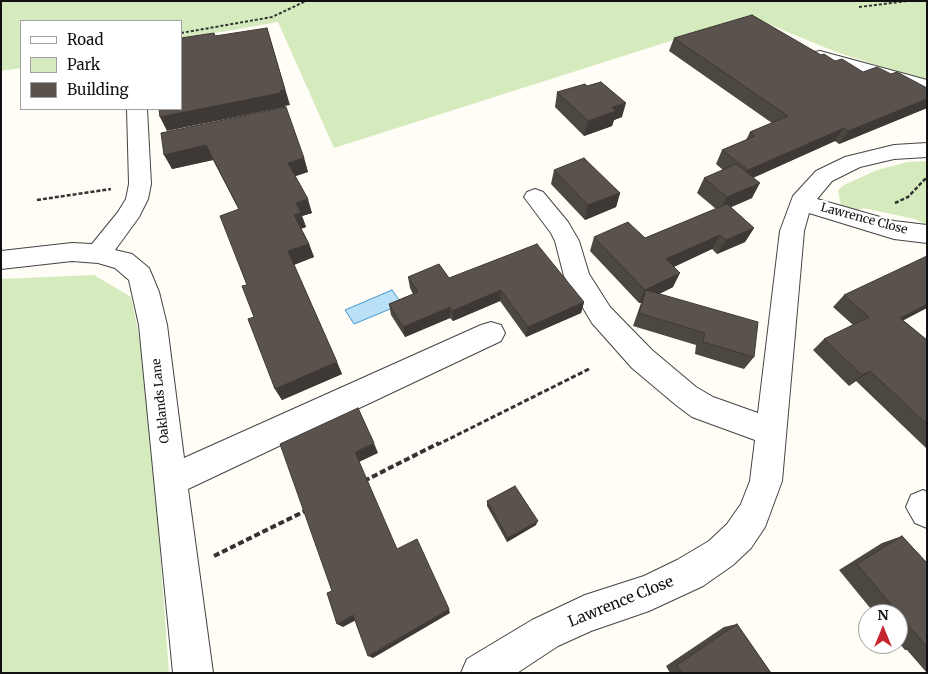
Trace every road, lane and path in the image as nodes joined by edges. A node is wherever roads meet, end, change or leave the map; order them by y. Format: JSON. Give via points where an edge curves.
{"nodes":[{"id":1,"x":306,"y":1,"type":"edge"},
{"id":2,"x":907,"y":1,"type":"edge"},
{"id":3,"x":859,"y":7,"type":"dead end"},
{"id":4,"x":182,"y":33,"type":"edge"},
{"id":5,"x":806,"y":50,"type":"edge"},
{"id":6,"x":927,"y":86,"type":"edge"},
{"id":7,"x":137,"y":110,"type":"edge"},
{"id":8,"x":927,"y":150,"type":"edge"},
{"id":9,"x":927,"y":177,"type":"edge"},
{"id":10,"x":139,"y":190,"type":"junction"},
{"id":11,"x":535,"y":197,"type":"dead end"},
{"id":12,"x":37,"y":200,"type":"dead end"},
{"id":13,"x":801,"y":202,"type":"junction"},
{"id":14,"x":888,"y":203,"type":"dead end"},
{"id":15,"x":927,"y":234,"type":"edge"},
{"id":16,"x":98,"y":254,"type":"junction"},
{"id":17,"x":1,"y":260,"type":"edge"},
{"id":18,"x":491,"y":333,"type":"dead end"},
{"id":19,"x":591,"y":368,"type":"dead end"},
{"id":20,"x":771,"y":432,"type":"junction"},
{"id":21,"x":170,"y":481,"type":"junction"},
{"id":22,"x":359,"y":484,"type":"edge"},
{"id":23,"x":314,"y":506,"type":"edge"},
{"id":24,"x":180,"y":573,"type":"junction"},
{"id":25,"x":193,"y":673,"type":"edge"},
{"id":26,"x":481,"y":673,"type":"edge"}],
"edges":[{"from":1,"to":4,"type":"path","via":[[272,17]]},
{"from":2,"to":3,"type":"path"},
{"from":5,"to":6,"type":"street"},
{"from":7,"to":10,"type":"street","via":[[149,143]]},
{"from":8,"to":13,"type":"street","name":"Lawrence Close","via":[[894,152],[845,165],[824,176]]},
{"from":9,"to":14,"type":"path","via":[[908,197]]},
{"from":10,"to":12,"type":"path","via":[[98,190]]},
{"from":10,"to":16,"type":"street","via":[[127,217]]},
{"from":11,"to":20,"type":"street","via":[[560,228],[577,276],[601,315],[642,359],[702,407]]},
{"from":13,"to":15,"type":"street","name":"Lawrence Close","via":[[894,230]]},
{"from":13,"to":20,"type":"street","name":"Lawrence Close","via":[[792,231]]},
{"from":16,"to":17,"type":"street","name":"Oaklands Lane","via":[[72,252]]},
{"from":16,"to":21,"type":"street","name":"Oaklands Lane","via":[[132,267],[140,276],[146,292],[153,325]]},
{"from":18,"to":21,"type":"street"},
{"from":19,"to":22,"type":"path"},
{"from":20,"to":26,"type":"street","name":"Lawrence Close","via":[[766,481],[753,515],[739,536],[721,553],[649,593],[585,614],[545,633]]},
{"from":21,"to":24,"type":"street","name":"Oaklands Lane"},
{"from":23,"to":24,"type":"path"},
{"from":24,"to":25,"type":"street","name":"Oaklands Lane"}]}
